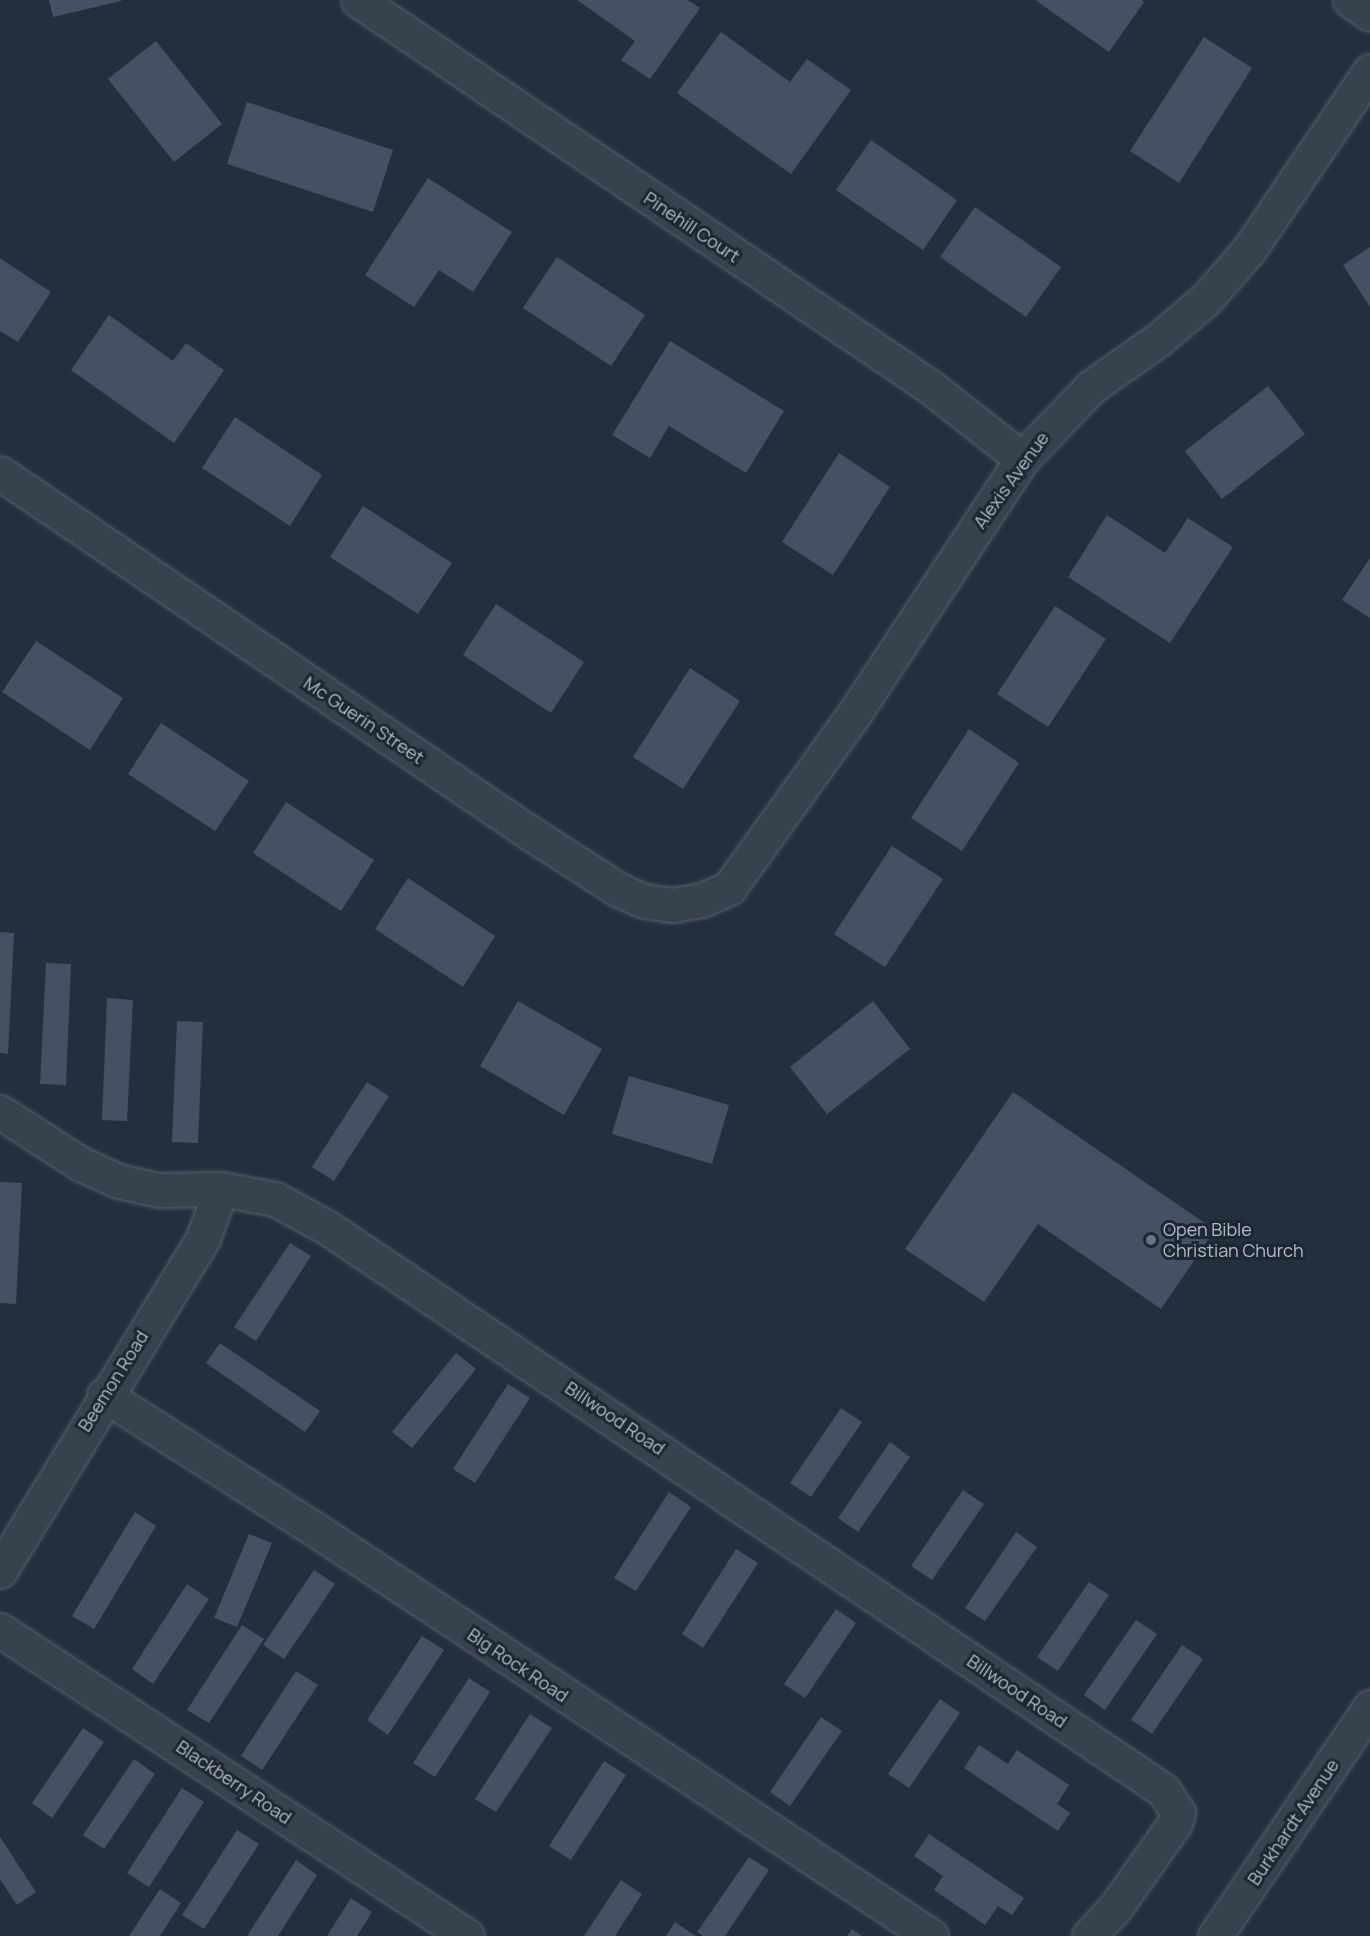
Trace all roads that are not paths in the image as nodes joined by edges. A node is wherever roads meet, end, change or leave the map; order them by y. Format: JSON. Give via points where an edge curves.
{"nodes":[{"id":1,"x":358,"y":0,"type":"edge"},
{"id":2,"x":1350,"y":0,"type":"edge"},
{"id":3,"x":1370,"y":14,"type":"edge"},
{"id":4,"x":1370,"y":71,"type":"edge"},
{"id":5,"x":1022,"y":459,"type":"junction"},
{"id":6,"x":0,"y":473,"type":"edge"},
{"id":7,"x":739,"y":874,"type":"joint"},
{"id":8,"x":0,"y":1112,"type":"edge"},
{"id":9,"x":221,"y":1189,"type":"junction"},
{"id":10,"x":104,"y":1395,"type":"junction"},
{"id":11,"x":0,"y":1571,"type":"edge"},
{"id":12,"x":0,"y":1630,"type":"edge"},
{"id":13,"x":1370,"y":1707,"type":"edge"},
{"id":14,"x":1360,"y":1747,"type":"edge"},
{"id":15,"x":467,"y":1936,"type":"edge"},
{"id":16,"x":931,"y":1936,"type":"edge"},
{"id":17,"x":1089,"y":1936,"type":"edge"},
{"id":18,"x":1215,"y":1936,"type":"edge"}],
"edges":[{"from":1,"to":5,"type":"street","name":"Pinehill Court","via":[[929,386]]},
{"from":2,"to":3,"type":"street"},
{"from":4,"to":5,"type":"street","name":"Alexis Avenue","via":[[1248,252],[1206,299],[1159,339],[1090,387]]},
{"from":5,"to":7,"type":"street","name":"Alexis Avenue","via":[[854,714]]},
{"from":6,"to":7,"type":"street","name":"Mc Guerin Street","via":[[619,890],[644,901],[673,905],[702,900],[729,888]]},
{"from":8,"to":9,"type":"street","name":"Billwood Road","via":[[79,1163],[118,1181],[158,1190]]},
{"from":9,"to":10,"type":"street","name":"Beemon Road","via":[[203,1238]]},
{"from":9,"to":17,"type":"street","name":"Billwood Road","via":[[275,1199],[328,1228],[622,1422],[1163,1790],[1178,1812],[1175,1823],[1114,1909]]},
{"from":10,"to":11,"type":"street","name":"Beemon Road"},
{"from":10,"to":16,"type":"street","name":"Big Rock Road","via":[[296,1517]]},
{"from":12,"to":15,"type":"street","name":"Blackberry Road"},
{"from":13,"to":14,"type":"street","name":"Burkhardt Avenue"},
{"from":14,"to":18,"type":"street","name":"Burkhardt Avenue"}]}
